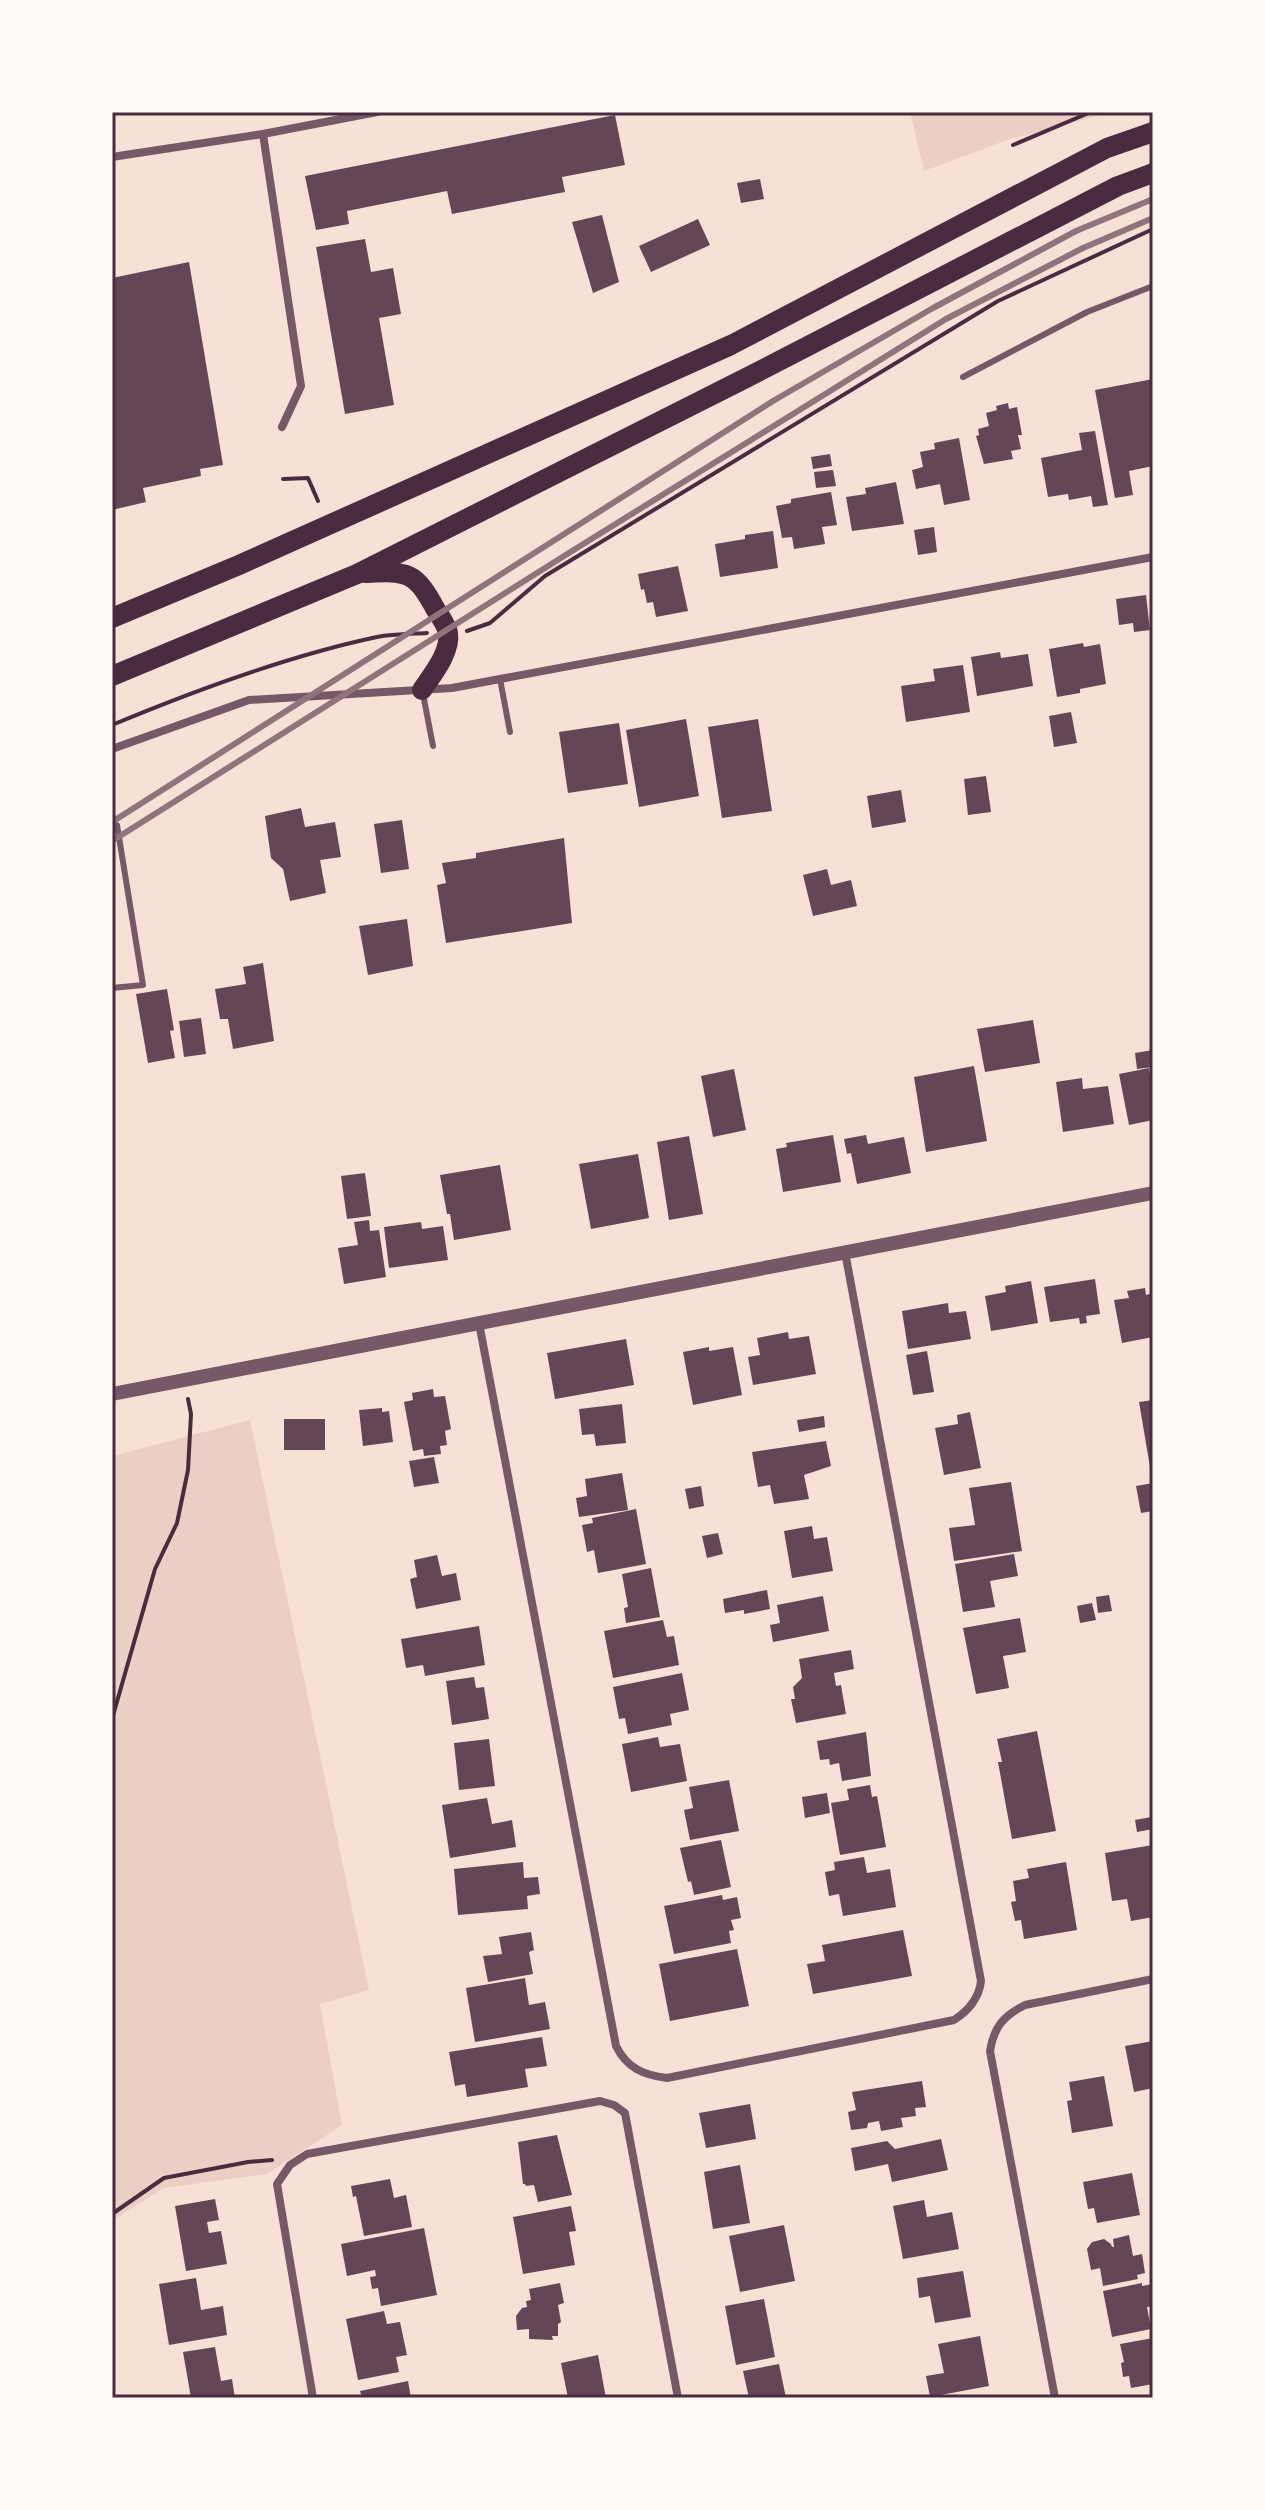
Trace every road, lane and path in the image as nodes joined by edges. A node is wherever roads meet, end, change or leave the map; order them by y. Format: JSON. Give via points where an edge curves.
{"nodes":[{"id":1,"x":377,"y":112,"type":"edge"},
{"id":2,"x":1091,"y":112,"type":"edge"},
{"id":3,"x":1153,"y":132,"type":"edge"},
{"id":4,"x":263,"y":134,"type":"junction"},
{"id":5,"x":1013,"y":145,"type":"dead end"},
{"id":6,"x":112,"y":157,"type":"edge"},
{"id":7,"x":1153,"y":173,"type":"edge"},
{"id":8,"x":1153,"y":229,"type":"edge"},
{"id":9,"x":1153,"y":286,"type":"edge"},
{"id":10,"x":963,"y":377,"type":"dead end"},
{"id":11,"x":282,"y":427,"type":"dead end"},
{"id":12,"x":283,"y":479,"type":"dead end"},
{"id":13,"x":318,"y":501,"type":"dead end"},
{"id":14,"x":1153,"y":557,"type":"edge"},
{"id":15,"x":357,"y":574,"type":"junction"},
{"id":16,"x":112,"y":618,"type":"edge"},
{"id":17,"x":463,"y":632,"type":"dead end"},
{"id":18,"x":427,"y":633,"type":"dead end"},
{"id":19,"x":112,"y":676,"type":"edge"},
{"id":20,"x":500,"y":679,"type":"junction"},
{"id":21,"x":422,"y":690,"type":"junction"},
{"id":22,"x":112,"y":725,"type":"edge"},
{"id":23,"x":510,"y":732,"type":"dead end"},
{"id":24,"x":433,"y":746,"type":"dead end"},
{"id":25,"x":112,"y":749,"type":"edge"},
{"id":26,"x":112,"y":825,"type":"edge"},
{"id":27,"x":112,"y":988,"type":"edge"},
{"id":28,"x":1153,"y":1193,"type":"edge"},
{"id":29,"x":845,"y":1252,"type":"junction"},
{"id":30,"x":479,"y":1323,"type":"junction"},
{"id":31,"x":185,"y":1381,"type":"junction"},
{"id":32,"x":112,"y":1394,"type":"edge"},
{"id":33,"x":112,"y":1719,"type":"edge"},
{"id":34,"x":1153,"y":1979,"type":"edge"},
{"id":35,"x":300,"y":2159,"type":"junction"},
{"id":36,"x":112,"y":2214,"type":"edge"},
{"id":37,"x":313,"y":2398,"type":"edge"},
{"id":38,"x":678,"y":2398,"type":"edge"},
{"id":39,"x":1055,"y":2398,"type":"edge"}],
"edges":[{"from":1,"to":4,"type":"street"},
{"from":2,"to":5,"type":"path"},
{"from":3,"to":16,"type":"main road","via":[[1107,148],[731,345]]},
{"from":4,"to":6,"type":"street"},
{"from":4,"to":11,"type":"street","via":[[301,386]]},
{"from":7,"to":15,"type":"main road","via":[[1118,186]]},
{"from":8,"to":17,"type":"path","via":[[998,301],[545,576],[490,623]]},
{"from":9,"to":10,"type":"lane","via":[[1087,312]]},
{"from":12,"to":13,"type":"path","via":[[308,478]]},
{"from":14,"to":20,"type":"street"},
{"from":15,"to":19,"type":"main road"},
{"from":15,"to":21,"type":"main road","via":[[407,574],[423,585],[448,632],[445,650]]},
{"from":18,"to":22,"type":"path","via":[[379,637],[283,663]]},
{"from":20,"to":21,"type":"street"},
{"from":20,"to":23,"type":"lane"},
{"from":21,"to":24,"type":"lane"},
{"from":21,"to":25,"type":"street","via":[[249,700]]},
{"from":26,"to":27,"type":"lane","via":[[117,825],[143,985]]},
{"from":28,"to":29,"type":"street"},
{"from":29,"to":30,"type":"street"},
{"from":29,"to":30,"type":"street","via":[[981,1981],[979,1993],[954,2020],[667,2078],[647,2076],[623,2061],[616,2046]]},
{"from":30,"to":31,"type":"street"},
{"from":31,"to":32,"type":"street"},
{"from":31,"to":33,"type":"path","via":[[191,1414],[188,1470],[177,1523],[155,1569]]},
{"from":34,"to":39,"type":"street","via":[[1025,2005],[1010,2012],[993,2033],[990,2051]]},
{"from":35,"to":36,"type":"path","via":[[248,2162],[164,2178]]},
{"from":35,"to":37,"type":"street","via":[[277,2184]]},
{"from":35,"to":38,"type":"street","via":[[588,2102],[614,2105],[625,2113]]}]}
